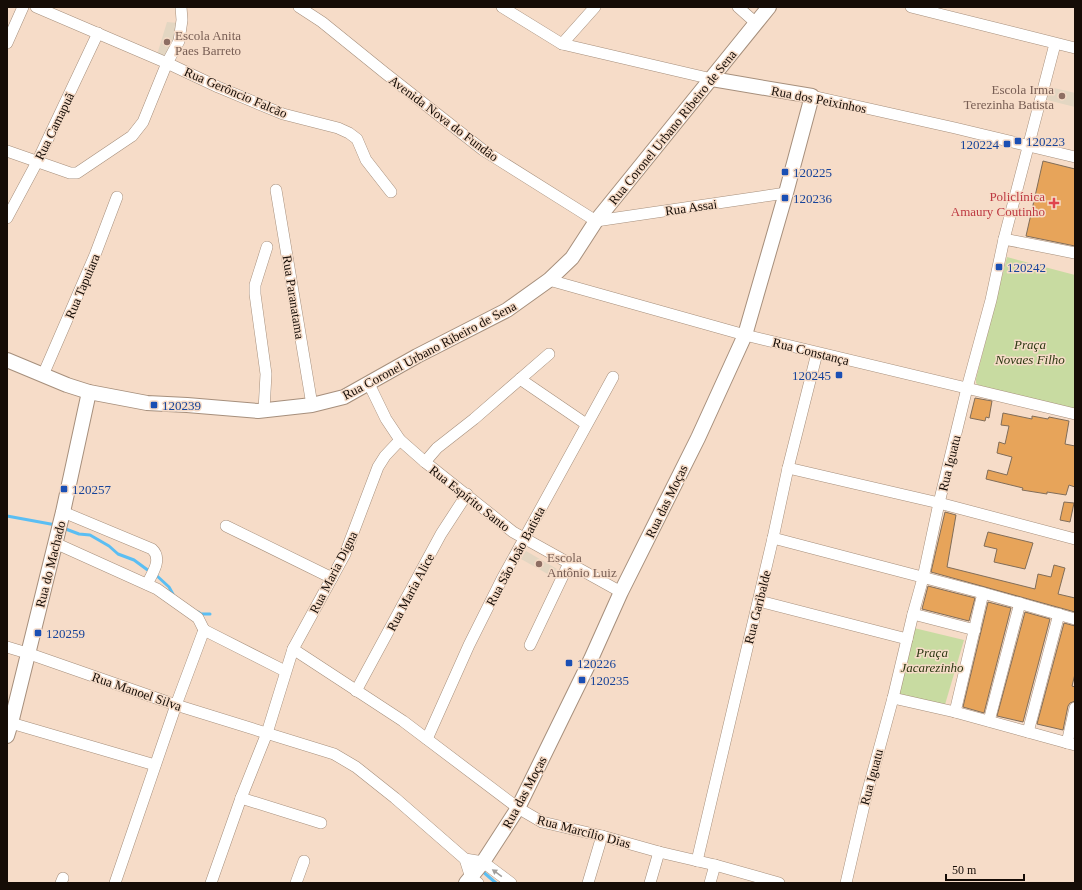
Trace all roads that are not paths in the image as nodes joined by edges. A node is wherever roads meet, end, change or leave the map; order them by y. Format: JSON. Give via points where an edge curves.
{"nodes":[{"id":1,"x":23,"y":7,"type":"edge"},
{"id":2,"x":36,"y":7,"type":"edge"},
{"id":3,"x":181,"y":7,"type":"edge"},
{"id":4,"x":299,"y":7,"type":"edge"},
{"id":5,"x":502,"y":7,"type":"edge"},
{"id":6,"x":595,"y":7,"type":"edge"},
{"id":7,"x":738,"y":7,"type":"edge"},
{"id":8,"x":769,"y":7,"type":"edge"},
{"id":9,"x":911,"y":7,"type":"edge"},
{"id":10,"x":756,"y":23,"type":"junction"},
{"id":11,"x":98,"y":33,"type":"junction"},
{"id":12,"x":8,"y":39,"type":"edge"},
{"id":13,"x":562,"y":44,"type":"junction"},
{"id":14,"x":1055,"y":44,"type":"junction"},
{"id":15,"x":1075,"y":48,"type":"edge"},
{"id":16,"x":167,"y":63,"type":"junction"},
{"id":17,"x":712,"y":79,"type":"junction"},
{"id":18,"x":812,"y":96,"type":"junction"},
{"id":19,"x":1028,"y":146,"type":"junction"},
{"id":20,"x":7,"y":151,"type":"edge"},
{"id":21,"x":1075,"y":157,"type":"edge"},
{"id":22,"x":37,"y":162,"type":"junction"},
{"id":23,"x":276,"y":190,"type":"dead end"},
{"id":24,"x":391,"y":192,"type":"dead end"},
{"id":25,"x":786,"y":193,"type":"junction"},
{"id":26,"x":117,"y":197,"type":"dead end"},
{"id":27,"x":7,"y":218,"type":"edge"},
{"id":28,"x":596,"y":221,"type":"junction"},
{"id":29,"x":1004,"y":239,"type":"junction"},
{"id":30,"x":267,"y":247,"type":"dead end"},
{"id":31,"x":1075,"y":253,"type":"edge"},
{"id":32,"x":549,"y":280,"type":"junction"},
{"id":33,"x":745,"y":335,"type":"junction"},
{"id":34,"x":817,"y":353,"type":"junction"},
{"id":35,"x":549,"y":354,"type":"dead end"},
{"id":36,"x":7,"y":360,"type":"edge"},
{"id":37,"x":43,"y":374,"type":"junction"},
{"id":38,"x":613,"y":377,"type":"dead end"},
{"id":39,"x":520,"y":379,"type":"junction"},
{"id":40,"x":369,"y":384,"type":"junction"},
{"id":41,"x":967,"y":388,"type":"junction"},
{"id":42,"x":89,"y":392,"type":"junction"},
{"id":43,"x":312,"y":405,"type":"junction"},
{"id":44,"x":264,"y":410,"type":"junction"},
{"id":45,"x":1075,"y":414,"type":"edge"},
{"id":46,"x":586,"y":424,"type":"junction"},
{"id":47,"x":400,"y":440,"type":"junction"},
{"id":48,"x":425,"y":462,"type":"junction"},
{"id":49,"x":788,"y":468,"type":"junction"},
{"id":50,"x":466,"y":494,"type":"junction"},
{"id":51,"x":939,"y":504,"type":"junction"},
{"id":52,"x":62,"y":515,"type":"junction"},
{"id":53,"x":226,"y":526,"type":"dead end"},
{"id":54,"x":773,"y":538,"type":"junction"},
{"id":55,"x":56,"y":539,"type":"junction"},
{"id":56,"x":524,"y":539,"type":"junction"},
{"id":57,"x":1075,"y":539,"type":"edge"},
{"id":58,"x":569,"y":563,"type":"junction"},
{"id":59,"x":332,"y":578,"type":"junction"},
{"id":60,"x":923,"y":578,"type":"junction"},
{"id":61,"x":147,"y":584,"type":"junction"},
{"id":62,"x":621,"y":592,"type":"junction"},
{"id":63,"x":983,"y":593,"type":"junction"},
{"id":64,"x":759,"y":600,"type":"junction"},
{"id":65,"x":1020,"y":603,"type":"junction"},
{"id":66,"x":913,"y":614,"type":"junction"},
{"id":67,"x":1059,"y":614,"type":"junction"},
{"id":68,"x":1075,"y":619,"type":"edge"},
{"id":69,"x":204,"y":630,"type":"junction"},
{"id":70,"x":974,"y":630,"type":"junction"},
{"id":71,"x":907,"y":639,"type":"junction"},
{"id":72,"x":530,"y":645,"type":"dead end"},
{"id":73,"x":7,"y":647,"type":"edge"},
{"id":74,"x":293,"y":650,"type":"junction"},
{"id":75,"x":27,"y":653,"type":"junction"},
{"id":76,"x":285,"y":671,"type":"junction"},
{"id":77,"x":356,"y":691,"type":"junction"},
{"id":78,"x":893,"y":698,"type":"junction"},
{"id":79,"x":176,"y":705,"type":"junction"},
{"id":80,"x":1075,"y":708,"type":"edge"},
{"id":81,"x":955,"y":712,"type":"junction"},
{"id":82,"x":989,"y":721,"type":"junction"},
{"id":83,"x":9,"y":730,"type":"edge"},
{"id":84,"x":1028,"y":732,"type":"junction"},
{"id":85,"x":267,"y":733,"type":"junction"},
{"id":86,"x":427,"y":739,"type":"junction"},
{"id":87,"x":1071,"y":744,"type":"edge"},
{"id":88,"x":155,"y":765,"type":"junction"},
{"id":89,"x":241,"y":798,"type":"junction"},
{"id":90,"x":518,"y":808,"type":"junction"},
{"id":91,"x":322,"y":823,"type":"dead end"},
{"id":92,"x":602,"y":836,"type":"junction"},
{"id":93,"x":659,"y":852,"type":"junction"},
{"id":94,"x":465,"y":859,"type":"junction"},
{"id":95,"x":304,"y":861,"type":"dead end"},
{"id":96,"x":697,"y":861,"type":"junction"},
{"id":97,"x":483,"y":862,"type":"junction"},
{"id":98,"x":714,"y":865,"type":"junction"},
{"id":99,"x":472,"y":881,"type":"edge"},
{"id":100,"x":773,"y":882,"type":"edge"},
{"id":101,"x":115,"y":883,"type":"edge"},
{"id":102,"x":211,"y":883,"type":"edge"},
{"id":103,"x":296,"y":883,"type":"edge"},
{"id":104,"x":511,"y":883,"type":"edge"},
{"id":105,"x":588,"y":883,"type":"edge"},
{"id":106,"x":650,"y":883,"type":"edge"},
{"id":107,"x":710,"y":883,"type":"edge"},
{"id":108,"x":846,"y":883,"type":"edge"}],
"edges":[{"from":1,"to":12,"type":"street"},
{"from":2,"to":11,"type":"street","name":"Rua Gerôncio Falcão"},
{"from":3,"to":16,"type":"street","via":[[179,41]]},
{"from":4,"to":28,"type":"street","name":"Avenida Nova do Fundão","via":[[322,22],[483,150]]},
{"from":5,"to":13,"type":"street","name":"Rua dos Peixinhos"},
{"from":6,"to":13,"type":"street"},
{"from":7,"to":10,"type":"street"},
{"from":8,"to":10,"type":"street","name":"Rua Coronel Urbano Ribeiro de Sena"},
{"from":9,"to":14,"type":"street"},
{"from":10,"to":17,"type":"street","name":"Rua Coronel Urbano Ribeiro de Sena"},
{"from":11,"to":16,"type":"street","name":"Rua Gerôncio Falcão"},
{"from":11,"to":22,"type":"street","name":"Rua Camapuã"},
{"from":13,"to":17,"type":"street","name":"Rua dos Peixinhos"},
{"from":14,"to":15,"type":"street"},
{"from":14,"to":19,"type":"street","name":"Rua Iguatu"},
{"from":16,"to":22,"type":"street","via":[[143,122],[132,136],[77,173]]},
{"from":16,"to":24,"type":"street","name":"Rua Gerôncio Falcão","via":[[283,114],[349,133],[357,139],[366,160]]},
{"from":17,"to":18,"type":"street","name":"Rua dos Peixinhos"},
{"from":17,"to":28,"type":"street","name":"Rua Coronel Urbano Ribeiro de Sena"},
{"from":18,"to":19,"type":"street","name":"Rua dos Peixinhos"},
{"from":18,"to":25,"type":"street","name":"Rua das Moças"},
{"from":19,"to":21,"type":"street","name":"Rua dos Peixinhos"},
{"from":19,"to":29,"type":"street","name":"Rua Iguatu"},
{"from":20,"to":22,"type":"street"},
{"from":22,"to":27,"type":"street","name":"Rua Camapuã"},
{"from":23,"to":43,"type":"street","name":"Rua Paranatama"},
{"from":25,"to":28,"type":"street","name":"Rua Assai"},
{"from":25,"to":33,"type":"street","name":"Rua das Moças"},
{"from":26,"to":37,"type":"street","name":"Rua Tapuiara","via":[[95,255]]},
{"from":28,"to":32,"type":"street","name":"Rua Coronel Urbano Ribeiro de Sena","via":[[572,258]]},
{"from":29,"to":31,"type":"street"},
{"from":29,"to":41,"type":"street","name":"Rua Iguatu","via":[[991,300]]},
{"from":30,"to":44,"type":"street","via":[[255,285],[266,374]]},
{"from":32,"to":33,"type":"street","name":"Rua Constança"},
{"from":32,"to":40,"type":"street","name":"Rua Coronel Urbano Ribeiro de Sena","via":[[507,310]]},
{"from":33,"to":34,"type":"street","name":"Rua Constança"},
{"from":33,"to":62,"type":"street","name":"Rua das Moças","via":[[698,438]]},
{"from":34,"to":41,"type":"street","name":"Rua Constança"},
{"from":34,"to":49,"type":"street","name":"Rua Garibalde"},
{"from":35,"to":39,"type":"street"},
{"from":36,"to":37,"type":"street","name":"Rua Coronel Urbano Ribeiro de Sena"},
{"from":37,"to":42,"type":"street","name":"Rua Coronel Urbano Ribeiro de Sena"},
{"from":38,"to":46,"type":"street","name":"Rua São João Batista"},
{"from":39,"to":46,"type":"street"},
{"from":39,"to":48,"type":"street","via":[[437,448]]},
{"from":40,"to":43,"type":"street","name":"Rua Coronel Urbano Ribeiro de Sena","via":[[344,397]]},
{"from":40,"to":47,"type":"street","name":"Rua Espírito Santo","via":[[386,419]]},
{"from":41,"to":45,"type":"street","name":"Rua Constança"},
{"from":41,"to":51,"type":"street","name":"Rua Iguatu"},
{"from":42,"to":44,"type":"street","name":"Rua Coronel Urbano Ribeiro de Sena","via":[[146,403]]},
{"from":42,"to":52,"type":"street","name":"Rua do Machado"},
{"from":43,"to":44,"type":"street","name":"Rua Coronel Urbano Ribeiro de Sena"},
{"from":46,"to":56,"type":"street","name":"Rua São João Batista"},
{"from":47,"to":48,"type":"street","name":"Rua Espírito Santo"},
{"from":47,"to":59,"type":"street","name":"Rua Maria Digna","via":[[378,467],[345,554]]},
{"from":48,"to":50,"type":"street","name":"Rua Espírito Santo"},
{"from":49,"to":51,"type":"street"},
{"from":49,"to":54,"type":"street","name":"Rua Garibalde"},
{"from":50,"to":56,"type":"street","name":"Rua Espírito Santo"},
{"from":50,"to":77,"type":"street","name":"Rua Maria Alice","via":[[441,534]]},
{"from":51,"to":57,"type":"street"},
{"from":51,"to":60,"type":"street","name":"Rua Iguatu"},
{"from":52,"to":55,"type":"street","name":"Rua do Machado"},
{"from":52,"to":61,"type":"street","via":[[156,552],[157,562]]},
{"from":53,"to":59,"type":"street"},
{"from":54,"to":60,"type":"street"},
{"from":54,"to":64,"type":"street","name":"Rua Garibalde"},
{"from":55,"to":61,"type":"street"},
{"from":55,"to":75,"type":"street","name":"Rua do Machado"},
{"from":56,"to":58,"type":"street","name":"Rua Espírito Santo"},
{"from":56,"to":86,"type":"street","name":"Rua São João Batista","via":[[469,645]]},
{"from":58,"to":62,"type":"street","name":"Rua Espírito Santo"},
{"from":58,"to":72,"type":"street"},
{"from":59,"to":74,"type":"street","name":"Rua Maria Digna"},
{"from":60,"to":63,"type":"street"},
{"from":60,"to":66,"type":"street","name":"Rua Iguatu"},
{"from":61,"to":69,"type":"street","via":[[198,618]]},
{"from":62,"to":90,"type":"street","name":"Rua das Moças"},
{"from":63,"to":65,"type":"street"},
{"from":63,"to":70,"type":"street"},
{"from":64,"to":71,"type":"street"},
{"from":64,"to":96,"type":"street","name":"Rua Garibalde"},
{"from":65,"to":67,"type":"street"},
{"from":65,"to":82,"type":"street"},
{"from":66,"to":70,"type":"street"},
{"from":66,"to":71,"type":"street","name":"Rua Iguatu"},
{"from":67,"to":68,"type":"street"},
{"from":67,"to":84,"type":"street"},
{"from":69,"to":76,"type":"street"},
{"from":69,"to":79,"type":"street"},
{"from":70,"to":81,"type":"street"},
{"from":71,"to":78,"type":"street","name":"Rua Iguatu"},
{"from":73,"to":75,"type":"street","name":"Rua Manoel Silva"},
{"from":74,"to":76,"type":"street","name":"Rua Maria Digna"},
{"from":74,"to":77,"type":"street","name":"Rua Marcílio Dias"},
{"from":75,"to":79,"type":"street","name":"Rua Manoel Silva"},
{"from":75,"to":83,"type":"street","name":"Rua do Machado"},
{"from":76,"to":85,"type":"street","name":"Rua Maria Digna"},
{"from":77,"to":86,"type":"street","name":"Rua Marcílio Dias"},
{"from":78,"to":81,"type":"street"},
{"from":78,"to":108,"type":"street","name":"Rua Iguatu","via":[[864,801]]},
{"from":79,"to":85,"type":"street","name":"Rua Manoel Silva"},
{"from":79,"to":88,"type":"street"},
{"from":80,"to":87,"type":"street"},
{"from":81,"to":82,"type":"street"},
{"from":82,"to":84,"type":"street"},
{"from":83,"to":88,"type":"street"},
{"from":84,"to":87,"type":"street"},
{"from":85,"to":89,"type":"street","name":"Rua Maria Digna"},
{"from":85,"to":94,"type":"street","name":"Rua Manoel Silva","via":[[334,754],[356,767]]},
{"from":86,"to":90,"type":"street","name":"Rua Marcílio Dias"},
{"from":88,"to":101,"type":"street"},
{"from":89,"to":91,"type":"street"},
{"from":89,"to":102,"type":"street","name":"Rua Maria Digna"},
{"from":90,"to":92,"type":"street","name":"Rua Marcílio Dias","via":[[542,822]]},
{"from":90,"to":97,"type":"street","name":"Rua das Moças"},
{"from":92,"to":93,"type":"street","name":"Rua Marcílio Dias"},
{"from":92,"to":105,"type":"street"},
{"from":93,"to":96,"type":"street","name":"Rua Marcílio Dias"},
{"from":93,"to":106,"type":"street"},
{"from":94,"to":97,"type":"street"},
{"from":94,"to":99,"type":"street"},
{"from":95,"to":103,"type":"street"},
{"from":96,"to":98,"type":"street","name":"Rua Marcílio Dias"},
{"from":97,"to":99,"type":"street","name":"Rua das Moças"},
{"from":104,"to":97,"type":"street","one_way":true},
{"from":98,"to":100,"type":"street","name":"Rua Marcílio Dias"},
{"from":98,"to":107,"type":"street"}]}
